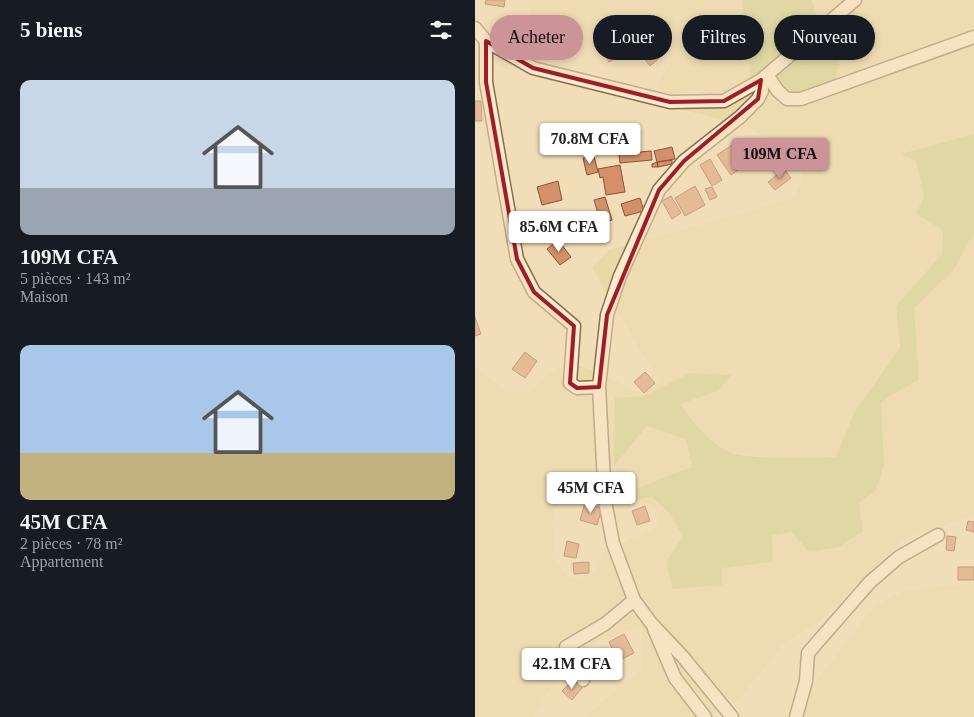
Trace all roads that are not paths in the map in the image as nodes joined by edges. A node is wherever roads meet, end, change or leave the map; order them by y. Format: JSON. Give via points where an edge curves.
{"nodes":[{"id":1,"x":855,"y":0,"type":"edge"},
{"id":2,"x":475,"y":28,"type":"edge"},
{"id":3,"x":974,"y":36,"type":"edge"},
{"id":4,"x":486,"y":41,"type":"junction"},
{"id":5,"x":764,"y":77,"type":"junction"},
{"id":6,"x":599,"y":387,"type":"junction"},
{"id":7,"x":938,"y":534,"type":"dead end"},
{"id":8,"x":634,"y":600,"type":"junction"},
{"id":9,"x":651,"y":624,"type":"junction"},
{"id":10,"x":583,"y":680,"type":"dead end"},
{"id":11,"x":705,"y":717,"type":"edge"},
{"id":12,"x":732,"y":717,"type":"edge"},
{"id":13,"x":796,"y":717,"type":"edge"}],
"edges":[{"from":1,"to":5,"type":"street"},
{"from":2,"to":4,"type":"street"},
{"from":3,"to":5,"type":"street","via":[[801,99],[787,99]]},
{"from":4,"to":5,"type":"street","via":[[533,68],[670,102],[724,101]]},
{"from":4,"to":6,"type":"street","via":[[486,82],[517,259],[534,292],[574,326],[569,383],[577,388]]},
{"from":5,"to":6,"type":"street","via":[[758,99],[684,161],[659,190],[620,276],[607,315]]},
{"from":6,"to":8,"type":"street","via":[[605,501],[613,543]]},
{"from":7,"to":13,"type":"street","via":[[899,557],[870,582],[807,653],[806,681]]},
{"from":8,"to":9,"type":"street"},
{"from":8,"to":10,"type":"street","via":[[605,624],[566,647]]},
{"from":9,"to":11,"type":"street","via":[[675,678]]},
{"from":9,"to":12,"type":"street"}]}
